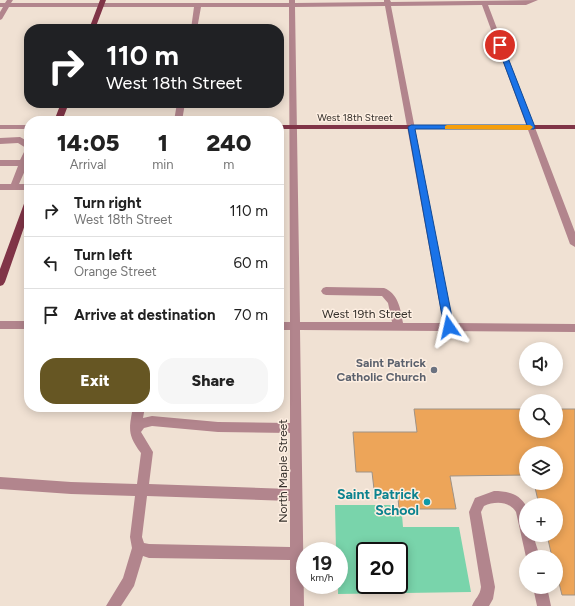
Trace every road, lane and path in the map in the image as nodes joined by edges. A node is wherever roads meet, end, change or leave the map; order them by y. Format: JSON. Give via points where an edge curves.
{"nodes":[{"id":1,"x":536,"y":0,"type":"edge"},
{"id":2,"x":387,"y":2,"type":"edge"},
{"id":3,"x":483,"y":2,"type":"edge"},
{"id":4,"x":9,"y":3,"type":"edge"},
{"id":5,"x":102,"y":3,"type":"edge"},
{"id":6,"x":292,"y":3,"type":"edge"},
{"id":7,"x":0,"y":5,"type":"edge"},
{"id":8,"x":198,"y":5,"type":"junction"},
{"id":9,"x":0,"y":18,"type":"edge"},
{"id":10,"x":94,"y":24,"type":"edge"},
{"id":11,"x":195,"y":24,"type":"edge"},
{"id":12,"x":2,"y":127,"type":"edge"},
{"id":13,"x":24,"y":127,"type":"edge"},
{"id":14,"x":284,"y":127,"type":"edge"},
{"id":15,"x":293,"y":127,"type":"junction"},
{"id":16,"x":411,"y":127,"type":"junction"},
{"id":17,"x":531,"y":127,"type":"junction"},
{"id":18,"x":575,"y":128,"type":"edge"},
{"id":19,"x":0,"y":139,"type":"edge"},
{"id":20,"x":24,"y":144,"type":"edge"},
{"id":21,"x":0,"y":163,"type":"edge"},
{"id":22,"x":24,"y":163,"type":"edge"},
{"id":23,"x":24,"y":167,"type":"edge"},
{"id":24,"x":0,"y":187,"type":"edge"},
{"id":25,"x":14,"y":187,"type":"junction"},
{"id":26,"x":24,"y":187,"type":"edge"},
{"id":27,"x":24,"y":216,"type":"edge"},
{"id":28,"x":575,"y":244,"type":"edge"},
{"id":29,"x":0,"y":282,"type":"edge"},
{"id":30,"x":326,"y":291,"type":"dead end"},
{"id":31,"x":0,"y":325,"type":"edge"},
{"id":32,"x":24,"y":325,"type":"edge"},
{"id":33,"x":284,"y":326,"type":"edge"},
{"id":34,"x":295,"y":326,"type":"junction"},
{"id":35,"x":398,"y":327,"type":"junction"},
{"id":36,"x":449,"y":327,"type":"junction"},
{"id":37,"x":575,"y":328,"type":"edge"},
{"id":38,"x":138,"y":412,"type":"edge"},
{"id":39,"x":296,"y":428,"type":"junction"},
{"id":40,"x":135,"y":430,"type":"junction"},
{"id":41,"x":0,"y":483,"type":"edge"},
{"id":42,"x":141,"y":491,"type":"junction"},
{"id":43,"x":296,"y":495,"type":"junction"},
{"id":44,"x":519,"y":506,"type":"edge"},
{"id":45,"x":297,"y":542,"type":"edge"},
{"id":46,"x":139,"y":548,"type":"junction"},
{"id":47,"x":296,"y":554,"type":"edge"},
{"id":48,"x":297,"y":594,"type":"edge"},
{"id":49,"x":541,"y":594,"type":"edge"},
{"id":50,"x":113,"y":606,"type":"edge"},
{"id":51,"x":297,"y":606,"type":"edge"},
{"id":52,"x":479,"y":606,"type":"edge"},
{"id":53,"x":544,"y":606,"type":"edge"}],
"edges":[{"from":1,"to":3,"type":"street","via":[[526,3]]},
{"from":2,"to":3,"type":"street"},
{"from":2,"to":6,"type":"street"},
{"from":2,"to":16,"type":"street"},
{"from":3,"to":17,"type":"street"},
{"from":4,"to":5,"type":"street"},
{"from":4,"to":7,"type":"street"},
{"from":4,"to":9,"type":"street"},
{"from":5,"to":8,"type":"street"},
{"from":5,"to":10,"type":"main road"},
{"from":6,"to":8,"type":"street"},
{"from":6,"to":15,"type":"street","name":"North Maple Street"},
{"from":8,"to":11,"type":"street"},
{"from":12,"to":13,"type":"street"},
{"from":12,"to":19,"type":"street"},
{"from":14,"to":15,"type":"main road","name":"West 18th Street"},
{"from":15,"to":16,"type":"main road","name":"West 18th Street"},
{"from":15,"to":34,"type":"street","name":"North Maple Street"},
{"from":16,"to":17,"type":"main road","name":"West 18th Street"},
{"from":16,"to":36,"type":"street"},
{"from":17,"to":18,"type":"main road","name":"West 18th Street"},
{"from":17,"to":28,"type":"street"},
{"from":19,"to":20,"type":"street","via":[[20,140]]},
{"from":21,"to":22,"type":"street"},
{"from":23,"to":25,"type":"street"},
{"from":24,"to":25,"type":"street"},
{"from":25,"to":26,"type":"street"},
{"from":27,"to":29,"type":"main road"},
{"from":30,"to":35,"type":"street","via":[[384,292],[390,296],[395,306]]},
{"from":31,"to":32,"type":"street"},
{"from":33,"to":34,"type":"street","name":"West 19th Street"},
{"from":34,"to":35,"type":"street","name":"West 19th Street"},
{"from":34,"to":39,"type":"street","name":"North Maple Street"},
{"from":35,"to":36,"type":"street","name":"West 19th Street"},
{"from":36,"to":37,"type":"street","name":"West 19th Street"},
{"from":38,"to":40,"type":"street"},
{"from":39,"to":40,"type":"street","via":[[218,427],[152,421],[141,424]]},
{"from":39,"to":43,"type":"street","name":"North Maple Street"},
{"from":40,"to":42,"type":"street","via":[[137,439],[147,452]]},
{"from":41,"to":42,"type":"street"},
{"from":42,"to":43,"type":"street"},
{"from":42,"to":46,"type":"street","via":[[136,537]]},
{"from":43,"to":45,"type":"street","name":"North Maple Street"},
{"from":44,"to":52,"type":"street","via":[[511,498],[492,496],[479,502],[475,512],[488,587],[486,598]]},
{"from":46,"to":47,"type":"street","via":[[149,551]]},
{"from":46,"to":50,"type":"street","via":[[129,581]]},
{"from":48,"to":51,"type":"street","name":"North Maple Street"},
{"from":49,"to":53,"type":"street"}]}
